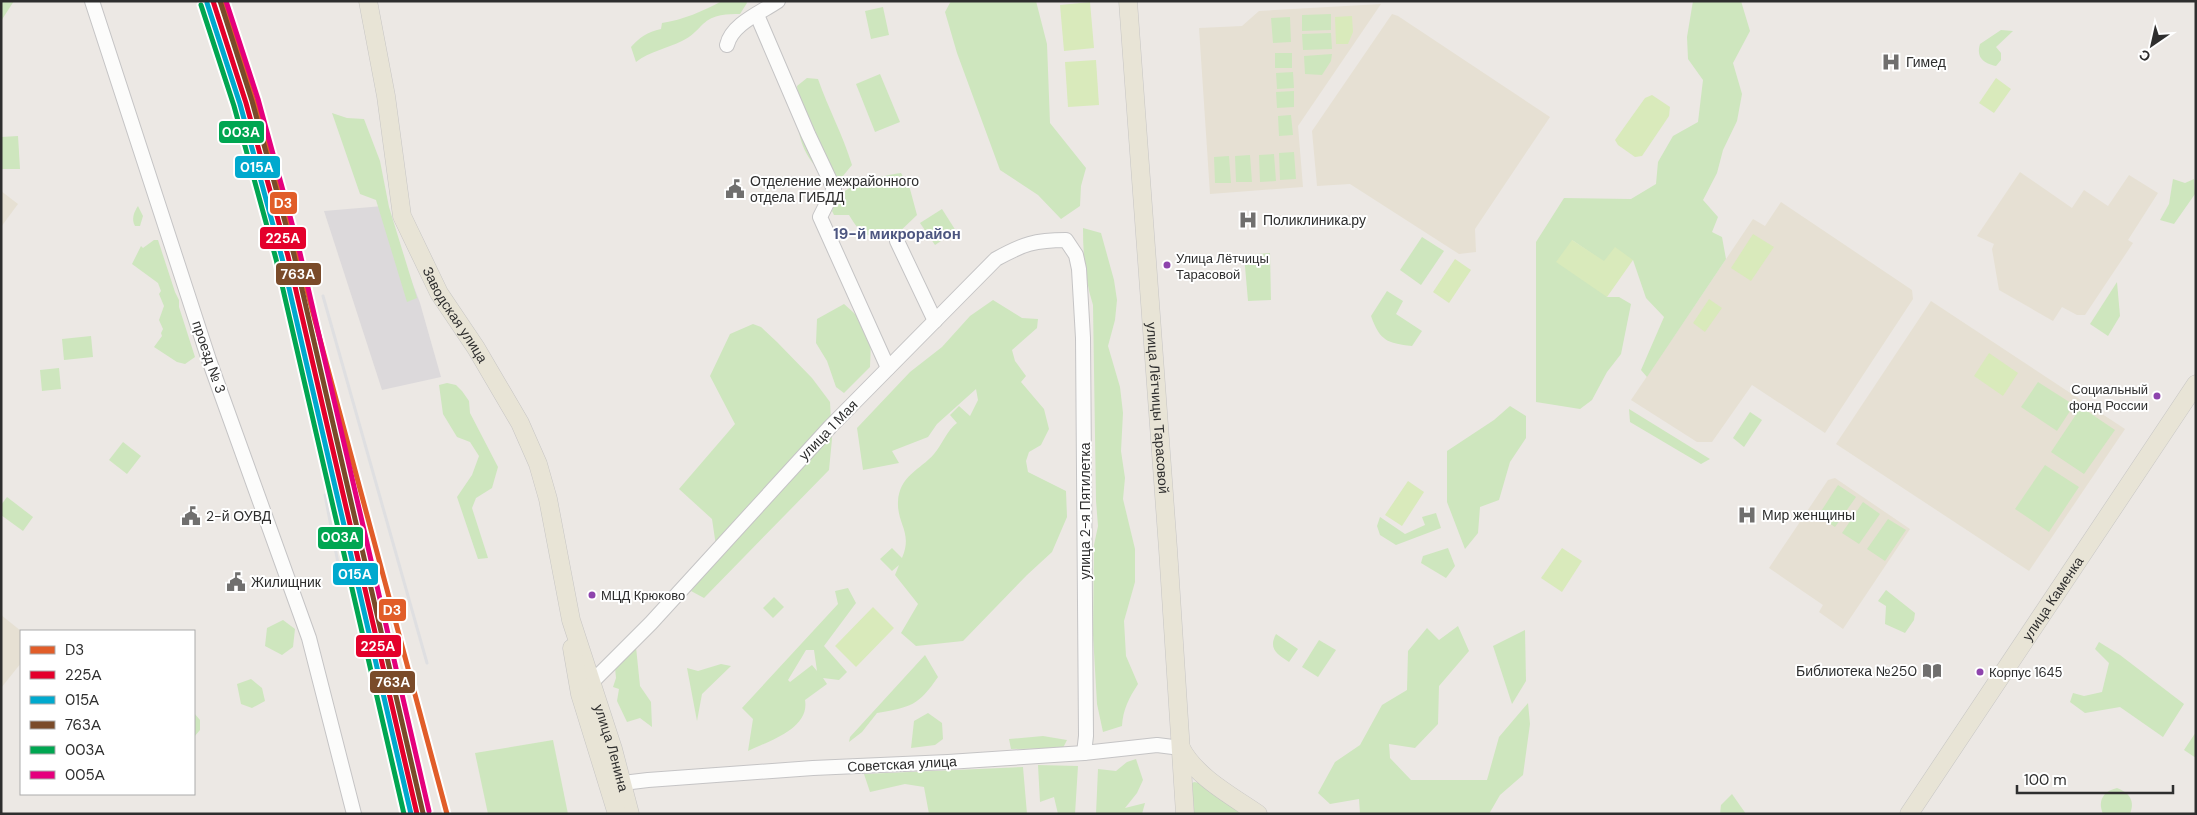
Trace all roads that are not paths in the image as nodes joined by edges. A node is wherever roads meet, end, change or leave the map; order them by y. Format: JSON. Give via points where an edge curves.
{"nodes":[{"id":1,"x":92,"y":1,"type":"edge"},
{"id":2,"x":368,"y":1,"type":"edge"},
{"id":3,"x":778,"y":1,"type":"edge"},
{"id":4,"x":1128,"y":1,"type":"edge"},
{"id":5,"x":757,"y":15,"type":"junction"},
{"id":6,"x":727,"y":44,"type":"dead end"},
{"id":7,"x":897,"y":242,"type":"dead end"},
{"id":8,"x":1080,"y":269,"type":"joint"},
{"id":9,"x":935,"y":321,"type":"junction"},
{"id":10,"x":888,"y":368,"type":"junction"},
{"id":11,"x":2196,"y":384,"type":"edge"},
{"id":12,"x":586,"y":688,"type":"junction"},
{"id":13,"x":1181,"y":748,"type":"junction"},
{"id":14,"x":1084,"y":753,"type":"junction"},
{"id":15,"x":618,"y":790,"type":"junction"},
{"id":16,"x":354,"y":814,"type":"edge"},
{"id":17,"x":617,"y":814,"type":"edge"},
{"id":18,"x":630,"y":814,"type":"edge"},
{"id":19,"x":1185,"y":814,"type":"edge"},
{"id":20,"x":1258,"y":814,"type":"edge"},
{"id":21,"x":1909,"y":814,"type":"edge"}],
"edges":[{"from":1,"to":16,"type":"street","name":"проезд № 3","via":[[209,360],[309,638]]},
{"from":2,"to":12,"type":"main road","name":"Заводская улица","via":[[386,96],[402,216],[439,293],[520,422],[536,459],[548,499],[571,620],[575,671]]},
{"from":3,"to":5,"type":"street"},
{"from":4,"to":13,"type":"main road","name":"улица Лётчицы Тарасовой"},
{"from":5,"to":6,"type":"street","via":[[737,27],[729,35]]},
{"from":5,"to":10,"type":"street","via":[[834,189],[820,216]]},
{"from":7,"to":9,"type":"street"},
{"from":8,"to":9,"type":"street","name":"улица 1 Мая","via":[[1066,240],[1041,240],[1016,248],[996,259]]},
{"from":8,"to":14,"type":"street","name":"улица 2-я Пятилетка","via":[[1085,426]]},
{"from":9,"to":10,"type":"street","name":"улица 1 Мая"},
{"from":10,"to":12,"type":"street","name":"улица 1 Мая","via":[[651,623]]},
{"from":11,"to":21,"type":"main road","name":"улица Каменка"},
{"from":12,"to":15,"type":"main road","name":"улица Ленина"},
{"from":13,"to":14,"type":"street","name":"Советская улица","via":[[1157,745]]},
{"from":13,"to":19,"type":"main road","name":"улица Лётчицы Тарасовой"},
{"from":13,"to":20,"type":"main road","via":[[1198,770]]},
{"from":14,"to":15,"type":"street","name":"Советская улица","via":[[813,768]]},
{"from":15,"to":17,"type":"main road","name":"улица Ленина"},
{"from":15,"to":18,"type":"main road","name":"улица Ленина"}]}
